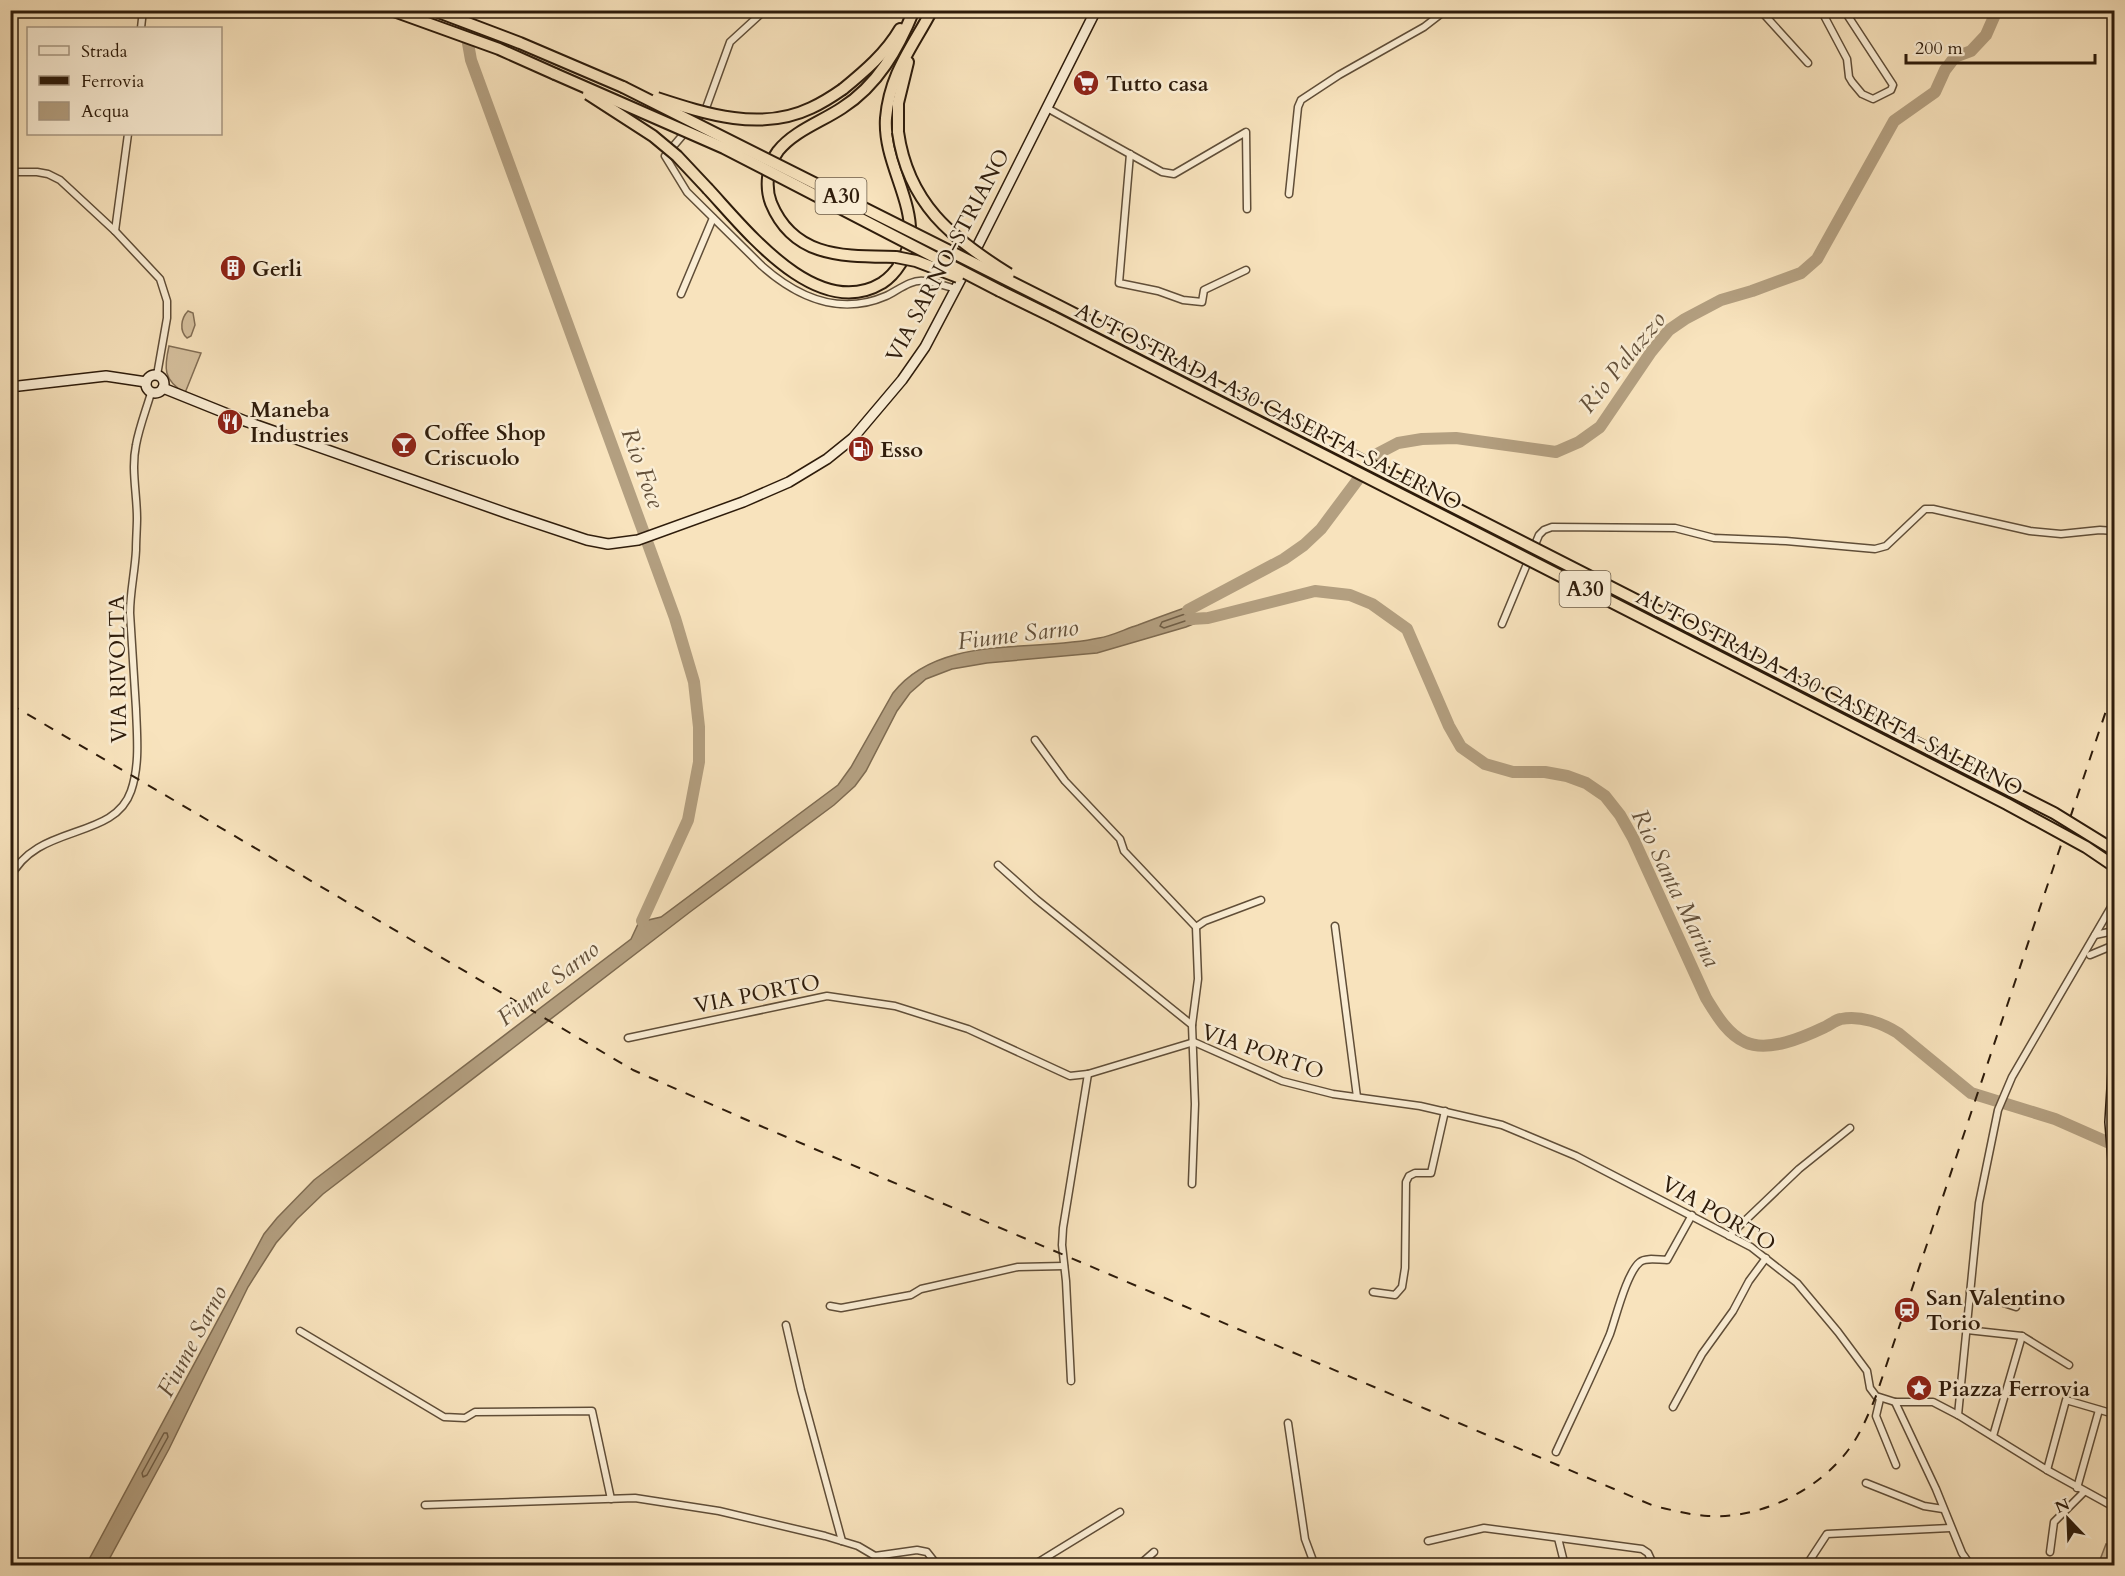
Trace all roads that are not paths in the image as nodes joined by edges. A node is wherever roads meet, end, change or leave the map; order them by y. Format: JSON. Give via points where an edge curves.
{"nodes":[{"id":1,"x":143,"y":10,"type":"edge"},
{"id":2,"x":391,"y":10,"type":"edge"},
{"id":3,"x":433,"y":10,"type":"edge"},
{"id":4,"x":765,"y":10,"type":"edge"},
{"id":5,"x":913,"y":10,"type":"edge"},
{"id":6,"x":932,"y":10,"type":"edge"},
{"id":7,"x":1096,"y":10,"type":"edge"},
{"id":8,"x":1446,"y":10,"type":"edge"},
{"id":9,"x":1760,"y":10,"type":"edge"},
{"id":10,"x":1821,"y":10,"type":"edge"},
{"id":11,"x":1844,"y":10,"type":"edge"},
{"id":12,"x":141,"y":27,"type":"edge"},
{"id":13,"x":915,"y":39,"type":"junction"},
{"id":14,"x":1808,"y":63,"type":"dead end"},
{"id":15,"x":555,"y":74,"type":"junction"},
{"id":16,"x":622,"y":87,"type":"junction"},
{"id":17,"x":1047,"y":108,"type":"junction"},
{"id":18,"x":128,"y":135,"type":"edge"},
{"id":19,"x":1130,"y":154,"type":"junction"},
{"id":20,"x":10,"y":172,"type":"edge"},
{"id":21,"x":1289,"y":194,"type":"dead end"},
{"id":22,"x":1247,"y":209,"type":"dead end"},
{"id":23,"x":713,"y":218,"type":"junction"},
{"id":24,"x":115,"y":231,"type":"junction"},
{"id":25,"x":1246,"y":270,"type":"dead end"},
{"id":26,"x":956,"y":289,"type":"junction"},
{"id":27,"x":1000,"y":291,"type":"junction"},
{"id":28,"x":681,"y":294,"type":"dead end"},
{"id":29,"x":1059,"y":306,"type":"junction"},
{"id":30,"x":157,"y":375,"type":"junction"},
{"id":31,"x":146,"y":382,"type":"junction"},
{"id":32,"x":10,"y":387,"type":"edge"},
{"id":33,"x":163,"y":388,"type":"junction"},
{"id":34,"x":151,"y":393,"type":"junction"},
{"id":35,"x":2115,"y":531,"type":"edge"},
{"id":36,"x":1502,"y":624,"type":"dead end"},
{"id":37,"x":1035,"y":740,"type":"dead end"},
{"id":38,"x":2115,"y":850,"type":"edge"},
{"id":39,"x":998,"y":865,"type":"dead end"},
{"id":40,"x":2115,"y":866,"type":"edge"},
{"id":41,"x":10,"y":878,"type":"edge"},
{"id":42,"x":1261,"y":900,"type":"dead end"},
{"id":43,"x":2115,"y":902,"type":"edge"},
{"id":44,"x":1335,"y":926,"type":"dead end"},
{"id":45,"x":1196,"y":927,"type":"junction"},
{"id":46,"x":2115,"y":933,"type":"edge"},
{"id":47,"x":2094,"y":935,"type":"junction"},
{"id":48,"x":2115,"y":945,"type":"edge"},
{"id":49,"x":2090,"y":955,"type":"dead end"},
{"id":50,"x":1192,"y":1024,"type":"junction"},
{"id":51,"x":628,"y":1038,"type":"dead end"},
{"id":52,"x":1194,"y":1042,"type":"junction"},
{"id":53,"x":2115,"y":1056,"type":"edge"},
{"id":54,"x":1089,"y":1074,"type":"junction"},
{"id":55,"x":1358,"y":1097,"type":"junction"},
{"id":56,"x":1445,"y":1111,"type":"junction"},
{"id":57,"x":1850,"y":1128,"type":"dead end"},
{"id":58,"x":2114,"y":1173,"type":"edge"},
{"id":59,"x":1192,"y":1184,"type":"dead end"},
{"id":60,"x":1692,"y":1215,"type":"junction"},
{"id":61,"x":1730,"y":1236,"type":"junction"},
{"id":62,"x":1766,"y":1258,"type":"junction"},
{"id":63,"x":1064,"y":1266,"type":"junction"},
{"id":64,"x":1373,"y":1292,"type":"dead end"},
{"id":65,"x":1970,"y":1292,"type":"junction"},
{"id":66,"x":830,"y":1306,"type":"dead end"},
{"id":67,"x":2016,"y":1307,"type":"dead end"},
{"id":68,"x":786,"y":1325,"type":"dead end"},
{"id":69,"x":1966,"y":1330,"type":"junction"},
{"id":70,"x":300,"y":1331,"type":"dead end"},
{"id":71,"x":2022,"y":1336,"type":"junction"},
{"id":72,"x":2069,"y":1365,"type":"dead end"},
{"id":73,"x":1071,"y":1381,"type":"dead end"},
{"id":74,"x":1878,"y":1398,"type":"junction"},
{"id":75,"x":1895,"y":1402,"type":"junction"},
{"id":76,"x":1673,"y":1407,"type":"dead end"},
{"id":77,"x":2099,"y":1410,"type":"junction"},
{"id":78,"x":2115,"y":1414,"type":"edge"},
{"id":79,"x":1959,"y":1415,"type":"junction"},
{"id":80,"x":1288,"y":1423,"type":"dead end"},
{"id":81,"x":1993,"y":1436,"type":"junction"},
{"id":82,"x":1556,"y":1452,"type":"dead end"},
{"id":83,"x":1896,"y":1465,"type":"dead end"},
{"id":84,"x":2047,"y":1470,"type":"junction"},
{"id":85,"x":1866,"y":1484,"type":"dead end"},
{"id":86,"x":2080,"y":1490,"type":"junction"},
{"id":87,"x":2115,"y":1494,"type":"edge"},
{"id":88,"x":611,"y":1499,"type":"junction"},
{"id":89,"x":425,"y":1505,"type":"dead end"},
{"id":90,"x":2113,"y":1506,"type":"edge"},
{"id":91,"x":1943,"y":1509,"type":"junction"},
{"id":92,"x":1120,"y":1512,"type":"dead end"},
{"id":93,"x":1950,"y":1528,"type":"junction"},
{"id":94,"x":1558,"y":1538,"type":"junction"},
{"id":95,"x":842,"y":1541,"type":"junction"},
{"id":96,"x":1428,"y":1541,"type":"dead end"},
{"id":97,"x":1154,"y":1552,"type":"dead end"},
{"id":98,"x":2050,"y":1552,"type":"dead end"},
{"id":99,"x":938,"y":1566,"type":"edge"},
{"id":100,"x":1032,"y":1566,"type":"edge"},
{"id":101,"x":1138,"y":1566,"type":"edge"},
{"id":102,"x":1315,"y":1566,"type":"edge"},
{"id":103,"x":1565,"y":1566,"type":"edge"},
{"id":104,"x":1654,"y":1566,"type":"edge"},
{"id":105,"x":1806,"y":1566,"type":"edge"},
{"id":106,"x":1971,"y":1566,"type":"edge"}],
"edges":[{"from":1,"to":12,"type":"street"},
{"from":2,"to":15,"type":"highway","name":"AUTOSTRADA A30 CASERTA-SALERNO","number":"A30"},
{"from":3,"to":16,"type":"highway","name":"AUTOSTRADA A30 CASERTA-SALERNO","number":"A30"},
{"from":4,"to":23,"type":"street","via":[[730,42],[706,108],[665,154],[687,192]]},
{"from":5,"to":16,"type":"highway","bridge":true,"via":[[872,66],[843,90],[810,109],[781,117],[752,119],[707,113]]},
{"from":5,"to":27,"type":"highway","bridge":true,"via":[[900,44],[882,71],[852,101],[798,134],[776,153],[767,181],[768,196],[775,213],[793,236],[807,246],[848,256],[896,257],[933,266],[983,290]]},
{"from":6,"to":13,"type":"highway"},
{"from":7,"to":17,"type":"main road","name":"VIA SARNO-STRIANO"},
{"from":8,"to":21,"type":"street","via":[[1301,100]]},
{"from":9,"to":14,"type":"street"},
{"from":10,"to":11,"type":"street","via":[[1847,59],[1852,82],[1862,94],[1873,99],[1893,85]]},
{"from":13,"to":15,"type":"highway","bridge":true,"via":[[894,77],[886,121],[889,151],[906,206],[910,237],[906,253],[885,281],[852,291],[809,281],[768,252],[677,156],[632,121]]},
{"from":13,"to":29,"type":"highway","bridge":true,"via":[[898,103],[898,132],[913,184],[941,224],[985,259]]},
{"from":15,"to":27,"type":"highway","name":"AUTOSTRADA A30 CASERTA-SALERNO","number":"A30","bridge":true,"via":[[724,148]]},
{"from":16,"to":29,"type":"highway","name":"AUTOSTRADA A30 CASERTA-SALERNO","number":"A30","bridge":true},
{"from":17,"to":19,"type":"street"},
{"from":17,"to":26,"type":"main road","name":"VIA SARNO-STRIANO"},
{"from":18,"to":24,"type":"street"},
{"from":19,"to":22,"type":"street","via":[[1162,172],[1174,174],[1246,132]]},
{"from":19,"to":25,"type":"street","via":[[1119,283],[1202,302],[1204,290]]},
{"from":20,"to":24,"type":"street","via":[[37,172],[60,180]]},
{"from":23,"to":26,"type":"street","via":[[775,278],[818,300],[856,305],[924,280]]},
{"from":23,"to":28,"type":"street"},
{"from":24,"to":30,"type":"street","via":[[160,279],[165,294],[167,318]]},
{"from":26,"to":33,"type":"main road","name":"VIA SARNO-STRIANO","via":[[895,389],[853,438],[827,459],[789,482],[743,502],[638,540],[608,544],[245,421]]},
{"from":27,"to":40,"type":"highway","name":"AUTOSTRADA A30 CASERTA-SALERNO","number":"A30","bridge":true,"via":[[2007,804]]},
{"from":29,"to":38,"type":"highway","name":"AUTOSTRADA A30 CASERTA-SALERNO","number":"A30","bridge":true,"via":[[2054,813]]},
{"from":30,"to":31,"type":"main road"},
{"from":30,"to":33,"type":"main road","via":[[163,380]]},
{"from":31,"to":32,"type":"main road","via":[[106,376]]},
{"from":31,"to":34,"type":"main road"},
{"from":33,"to":34,"type":"main road"},
{"from":34,"to":41,"type":"street","name":"VIA RIVOLTA","via":[[136,445],[134,468],[136,558],[130,610],[137,734],[131,792],[122,807],[95,825],[32,850]]},
{"from":35,"to":36,"type":"street","via":[[2030,531],[1933,509],[1925,509],[1886,546],[1875,549],[1714,538],[1675,528],[1552,527],[1539,536]]},
{"from":37,"to":45,"type":"street","via":[[1065,781],[1120,839],[1124,851]]},
{"from":39,"to":50,"type":"street"},
{"from":42,"to":45,"type":"street"},
{"from":43,"to":47,"type":"street"},
{"from":44,"to":55,"type":"street"},
{"from":45,"to":50,"type":"street","via":[[1198,979]]},
{"from":46,"to":47,"type":"street"},
{"from":47,"to":65,"type":"street","via":[[2003,1095],[1979,1203]]},
{"from":48,"to":49,"type":"street"},
{"from":50,"to":52,"type":"street"},
{"from":51,"to":54,"type":"street","name":"VIA PORTO","via":[[827,996],[895,1006],[968,1029],[1070,1076]]},
{"from":52,"to":54,"type":"street","name":"VIA PORTO"},
{"from":52,"to":55,"type":"street","name":"VIA PORTO","via":[[1282,1081]]},
{"from":52,"to":59,"type":"street"},
{"from":53,"to":58,"type":"main road","via":[[2110,1122]]},
{"from":54,"to":63,"type":"street","via":[[1064,1215]]},
{"from":55,"to":56,"type":"street","name":"VIA PORTO"},
{"from":56,"to":60,"type":"street","name":"VIA PORTO","via":[[1518,1131]]},
{"from":56,"to":64,"type":"street","via":[[1431,1173],[1415,1173],[1406,1182],[1402,1287],[1395,1295]]},
{"from":57,"to":61,"type":"street","via":[[1799,1169]]},
{"from":60,"to":61,"type":"street","name":"VIA PORTO"},
{"from":60,"to":82,"type":"street","via":[[1667,1260],[1645,1259],[1635,1268],[1610,1334]]},
{"from":61,"to":62,"type":"street","name":"VIA PORTO"},
{"from":62,"to":74,"type":"street","name":"VIA PORTO","via":[[1797,1283],[1838,1332],[1867,1371],[1870,1389]]},
{"from":62,"to":76,"type":"street","via":[[1702,1354]]},
{"from":63,"to":66,"type":"street","via":[[1018,1267],[921,1289],[911,1295],[841,1308]]},
{"from":63,"to":73,"type":"street"},
{"from":65,"to":67,"type":"street"},
{"from":65,"to":69,"type":"street"},
{"from":68,"to":95,"type":"street"},
{"from":69,"to":71,"type":"street"},
{"from":69,"to":79,"type":"street"},
{"from":70,"to":88,"type":"street","via":[[444,1417],[465,1418],[475,1412],[592,1411]]},
{"from":71,"to":72,"type":"street"},
{"from":71,"to":81,"type":"street"},
{"from":74,"to":75,"type":"street"},
{"from":74,"to":83,"type":"street","name":"VIA PORTO","via":[[1876,1416]]},
{"from":75,"to":79,"type":"street","via":[[1933,1402]]},
{"from":75,"to":91,"type":"street"},
{"from":77,"to":78,"type":"street"},
{"from":77,"to":84,"type":"street","via":[[2066,1400]]},
{"from":77,"to":86,"type":"street"},
{"from":79,"to":81,"type":"street"},
{"from":80,"to":102,"type":"street","via":[[1305,1539]]},
{"from":81,"to":84,"type":"street"},
{"from":84,"to":86,"type":"street"},
{"from":85,"to":91,"type":"street","via":[[1924,1506]]},
{"from":86,"to":90,"type":"street"},
{"from":86,"to":98,"type":"street","via":[[2054,1522]]},
{"from":87,"to":90,"type":"street"},
{"from":88,"to":89,"type":"street"},
{"from":88,"to":95,"type":"street","via":[[635,1498],[719,1511]]},
{"from":91,"to":93,"type":"street"},
{"from":92,"to":100,"type":"street"},
{"from":93,"to":105,"type":"street","via":[[1827,1534]]},
{"from":93,"to":106,"type":"street"},
{"from":94,"to":96,"type":"street","via":[[1484,1528]]},
{"from":94,"to":103,"type":"street"},
{"from":94,"to":104,"type":"street","via":[[1642,1549]]},
{"from":95,"to":99,"type":"street","via":[[875,1556],[927,1552]]},
{"from":97,"to":101,"type":"street"}]}
